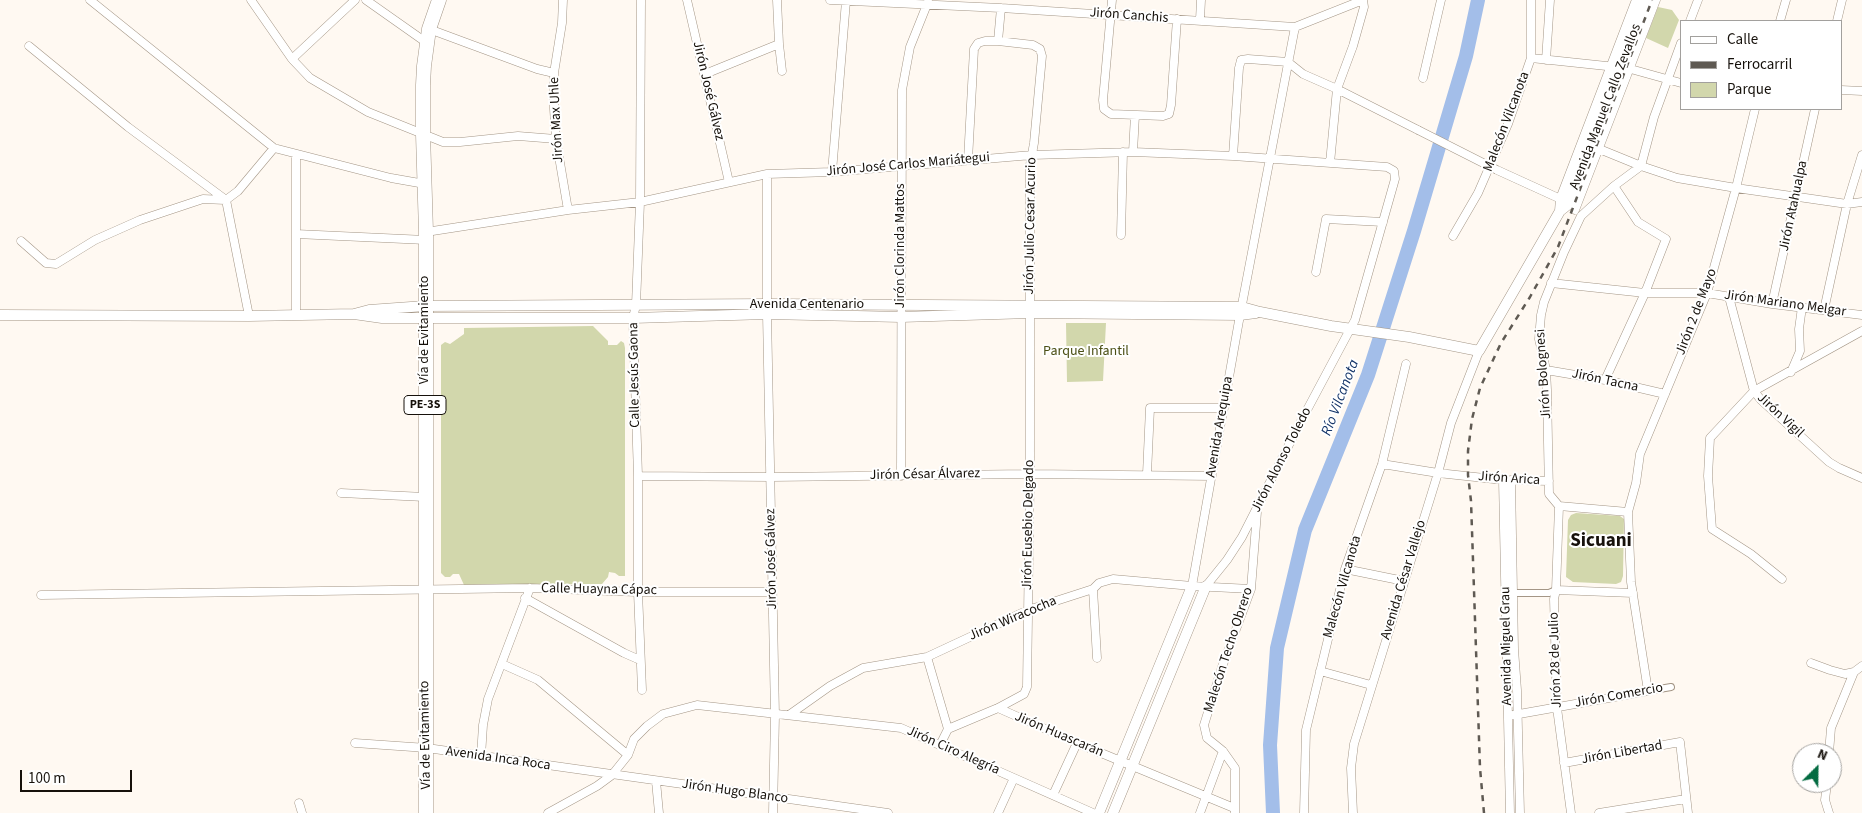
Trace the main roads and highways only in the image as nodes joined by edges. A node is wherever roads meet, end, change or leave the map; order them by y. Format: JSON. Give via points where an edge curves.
{"nodes":[{"id":1,"x":439,"y":0,"type":"edge"},
{"id":2,"x":426,"y":813,"type":"edge"}],
"edges":[{"from":1,"to":2,"type":"highway","name":"Vía de Evitamiento","number":"PE-3S","via":[[428,36],[424,66]]}]}
